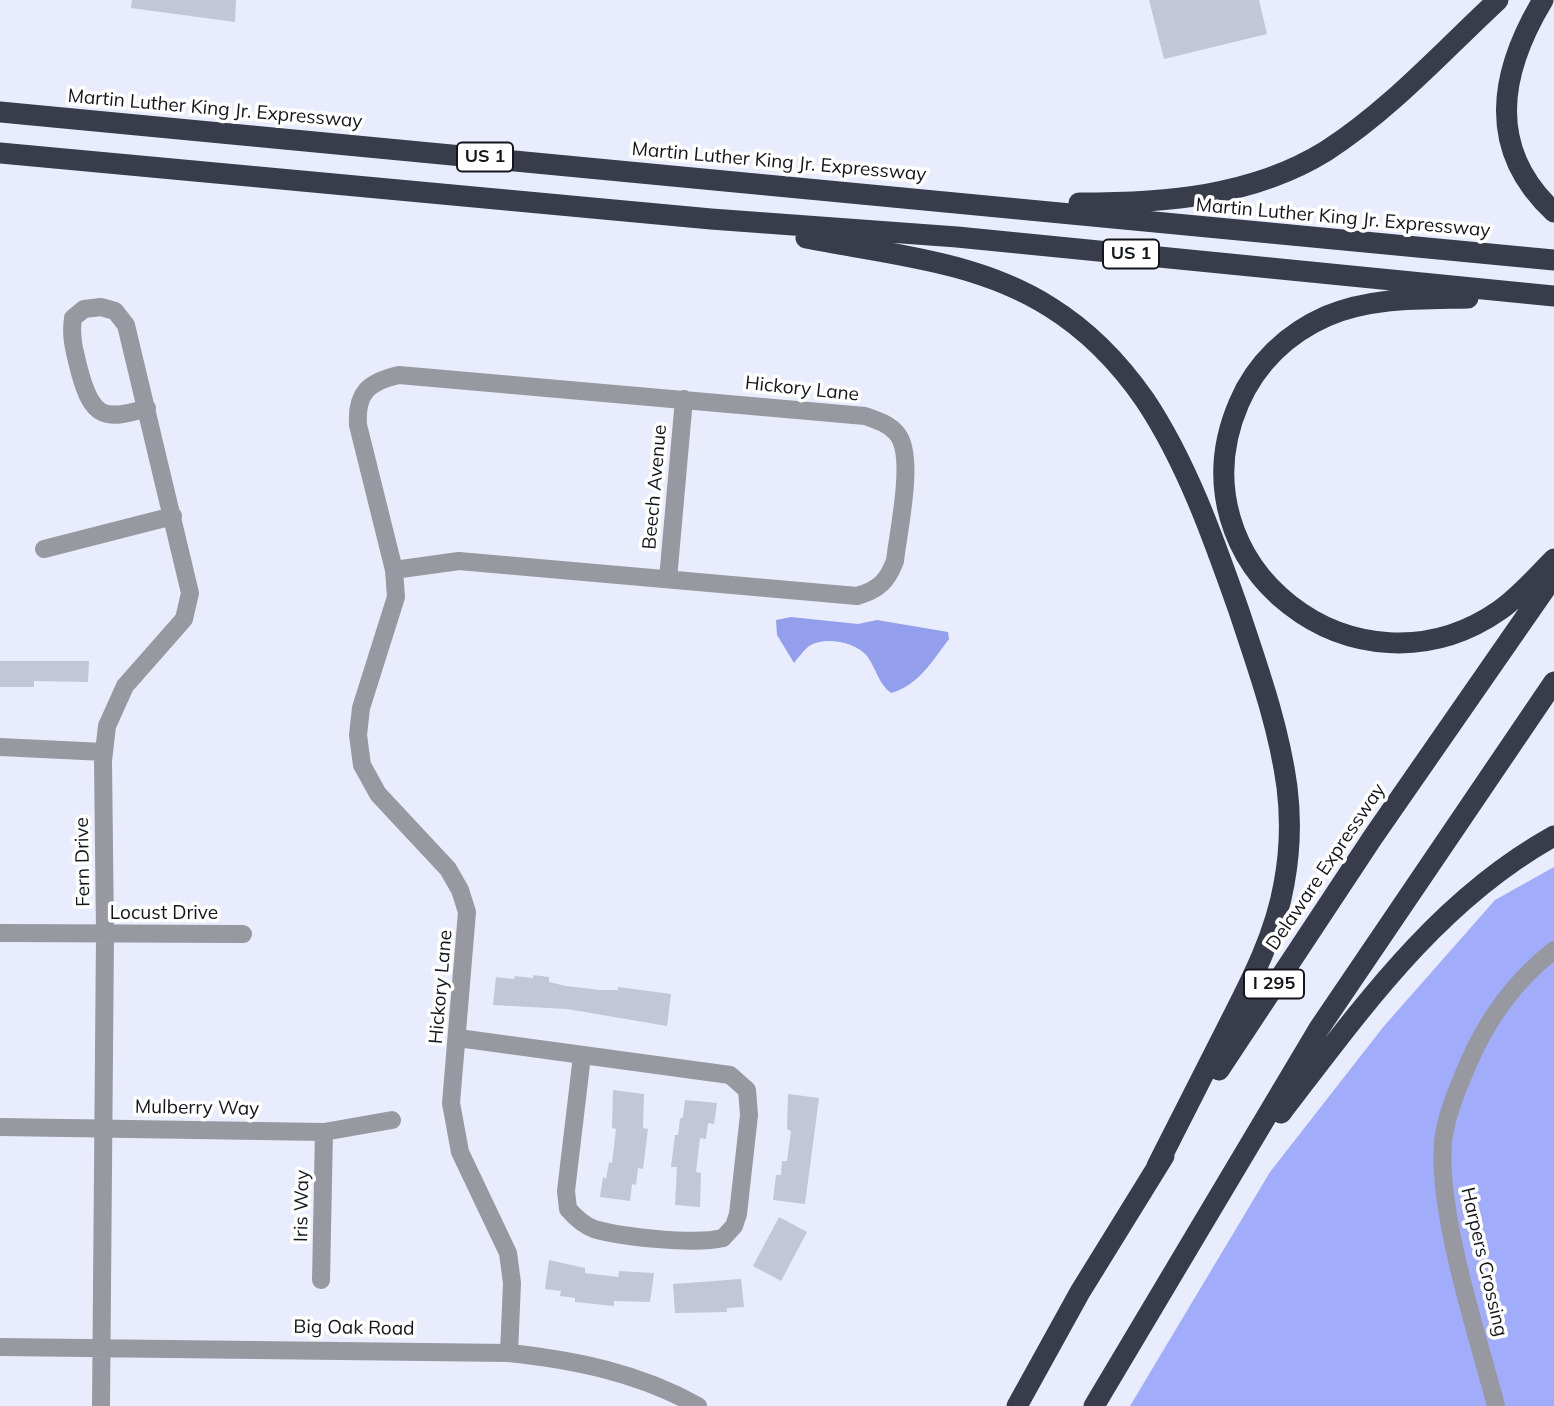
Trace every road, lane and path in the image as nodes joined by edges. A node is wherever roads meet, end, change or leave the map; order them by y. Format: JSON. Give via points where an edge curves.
{"nodes":[{"id":1,"x":1498,"y":0,"type":"edge"},
{"id":2,"x":1544,"y":0,"type":"edge"},
{"id":3,"x":0,"y":112,"type":"edge"},
{"id":4,"x":0,"y":153,"type":"edge"},
{"id":5,"x":969,"y":202,"type":"junction"},
{"id":6,"x":1554,"y":212,"type":"edge"},
{"id":7,"x":711,"y":219,"type":"junction"},
{"id":8,"x":1554,"y":260,"type":"edge"},
{"id":9,"x":1552,"y":296,"type":"edge"},
{"id":10,"x":684,"y":399,"type":"junction"},
{"id":11,"x":147,"y":408,"type":"junction"},
{"id":12,"x":173,"y":516,"type":"junction"},
{"id":13,"x":44,"y":549,"type":"dead end"},
{"id":14,"x":1554,"y":559,"type":"edge"},
{"id":15,"x":394,"y":570,"type":"junction"},
{"id":16,"x":1554,"y":576,"type":"edge"},
{"id":17,"x":668,"y":579,"type":"junction"},
{"id":18,"x":1554,"y":682,"type":"edge"},
{"id":19,"x":0,"y":747,"type":"edge"},
{"id":20,"x":104,"y":752,"type":"junction"},
{"id":21,"x":1554,"y":836,"type":"edge"},
{"id":22,"x":0,"y":933,"type":"edge"},
{"id":23,"x":105,"y":934,"type":"junction"},
{"id":24,"x":243,"y":934,"type":"dead end"},
{"id":25,"x":1554,"y":950,"type":"edge"},
{"id":26,"x":458,"y":1038,"type":"junction"},
{"id":27,"x":582,"y":1056,"type":"junction"},
{"id":28,"x":392,"y":1119,"type":"dead end"},
{"id":29,"x":0,"y":1126,"type":"edge"},
{"id":30,"x":102,"y":1127,"type":"junction"},
{"id":31,"x":324,"y":1132,"type":"junction"},
{"id":32,"x":1157,"y":1166,"type":"junction"},
{"id":33,"x":1214,"y":1201,"type":"junction"},
{"id":34,"x":321,"y":1280,"type":"dead end"},
{"id":35,"x":0,"y":1347,"type":"edge"},
{"id":36,"x":102,"y":1347,"type":"junction"},
{"id":37,"x":509,"y":1353,"type":"junction"},
{"id":38,"x":101,"y":1406,"type":"edge"},
{"id":39,"x":698,"y":1406,"type":"edge"},
{"id":40,"x":1017,"y":1406,"type":"edge"},
{"id":41,"x":1094,"y":1406,"type":"edge"},
{"id":42,"x":1496,"y":1406,"type":"edge"}],
"edges":[{"from":1,"to":5,"type":"highway","via":[[1346,136],[1304,162],[1256,183],[1139,202]]},
{"from":2,"to":6,"type":"highway","via":[[1513,65],[1505,114],[1510,146],[1521,173]]},
{"from":3,"to":5,"type":"highway","name":"Martin Luther King Jr. Expressway","number":"US 1"},
{"from":4,"to":7,"type":"highway","number":"US 1"},
{"from":5,"to":8,"type":"highway","name":"Martin Luther King Jr. Expressway","number":"US 1"},
{"from":7,"to":9,"type":"highway","number":"US 1","via":[[985,240]]},
{"from":7,"to":32,"type":"highway","via":[[949,266],[1028,294],[1073,323],[1111,358],[1144,399],[1174,452],[1213,541],[1263,688],[1283,766],[1289,835],[1280,905],[1266,947]]},
{"from":9,"to":14,"type":"highway","via":[[1387,301],[1313,323],[1278,348],[1250,381],[1229,431],[1224,468],[1232,523],[1257,572],[1299,612],[1350,637],[1397,644],[1449,635],[1500,610]]},
{"from":10,"to":15,"type":"street","name":"Hickory Lane","via":[[399,375],[381,379],[364,391],[357,408]]},
{"from":10,"to":17,"type":"street","name":"Beech Avenue"},
{"from":10,"to":17,"type":"street","name":"Hickory Lane","via":[[865,416],[884,422],[898,435],[906,456],[895,561],[876,591],[857,596]]},
{"from":11,"to":11,"type":"street","name":"Fern Drive","via":[[126,325],[115,311],[84,309],[73,318],[71,336],[88,400],[96,411],[113,416]]},
{"from":11,"to":12,"type":"street","name":"Fern Drive"},
{"from":12,"to":13,"type":"street"},
{"from":12,"to":20,"type":"street","name":"Fern Drive","via":[[190,593],[184,619],[125,686],[107,726]]},
{"from":15,"to":17,"type":"street","name":"Hickory Lane","via":[[459,561]]},
{"from":15,"to":26,"type":"street","name":"Hickory Lane","via":[[396,597],[361,708],[362,765],[378,794],[448,869],[460,890],[468,934]]},
{"from":16,"to":32,"type":"highway","name":"Delaware Expressway","number":"I 295","via":[[1358,859]]},
{"from":18,"to":33,"type":"highway","via":[[1385,927]]},
{"from":19,"to":20,"type":"street"},
{"from":20,"to":23,"type":"street","name":"Fern Drive"},
{"from":21,"to":33,"type":"highway","via":[[1488,879],[1402,960]]},
{"from":22,"to":23,"type":"street","name":"Locust Drive"},
{"from":23,"to":24,"type":"street","name":"Locust Drive"},
{"from":23,"to":30,"type":"street","name":"Fern Drive"},
{"from":25,"to":42,"type":"street","name":"Harpers Crossing","via":[[1506,995],[1479,1038],[1445,1131],[1443,1171],[1450,1221]]},
{"from":26,"to":27,"type":"street"},
{"from":26,"to":37,"type":"street","name":"Hickory Lane","via":[[451,1103],[460,1152],[508,1253],[512,1283]]},
{"from":27,"to":27,"type":"street","via":[[730,1075],[747,1090],[749,1115],[738,1214],[723,1238],[709,1241],[614,1233],[591,1228],[568,1209],[565,1191]]},
{"from":28,"to":31,"type":"street","name":"Mulberry Way"},
{"from":29,"to":30,"type":"street","name":"Mulberry Way"},
{"from":30,"to":31,"type":"street","name":"Mulberry Way"},
{"from":30,"to":36,"type":"street","name":"Fern Drive"},
{"from":31,"to":34,"type":"street","name":"Iris Way"},
{"from":32,"to":40,"type":"highway","name":"Delaware Expressway","number":"I 295"},
{"from":33,"to":41,"type":"highway"},
{"from":35,"to":36,"type":"street","name":"Big Oak Road"},
{"from":36,"to":37,"type":"street","name":"Big Oak Road"},
{"from":36,"to":38,"type":"street","name":"Fern Drive"},
{"from":37,"to":39,"type":"street","name":"Big Oak Road","via":[[620,1373]]}]}
